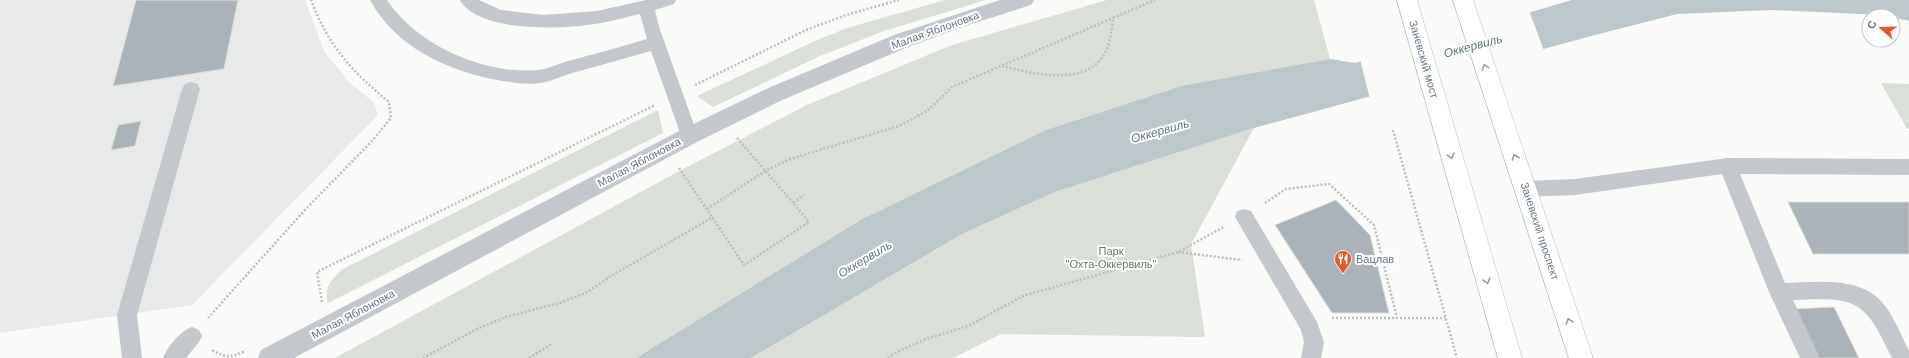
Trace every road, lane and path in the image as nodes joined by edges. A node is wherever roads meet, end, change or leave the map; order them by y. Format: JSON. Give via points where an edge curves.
{"nodes":[{"id":1,"x":311,"y":0,"type":"edge"},
{"id":2,"x":378,"y":0,"type":"edge"},
{"id":3,"x":468,"y":0,"type":"edge"},
{"id":4,"x":668,"y":0,"type":"edge"},
{"id":5,"x":899,"y":0,"type":"edge"},
{"id":6,"x":1024,"y":0,"type":"edge"},
{"id":7,"x":1155,"y":0,"type":"edge"},
{"id":8,"x":1407,"y":0,"type":"edge"},
{"id":9,"x":1463,"y":0,"type":"edge"},
{"id":10,"x":646,"y":6,"type":"junction"},
{"id":11,"x":1113,"y":18,"type":"junction"},
{"id":12,"x":657,"y":43,"type":"junction"},
{"id":13,"x":1002,"y":66,"type":"junction"},
{"id":14,"x":191,"y":89,"type":"dead end"},
{"id":15,"x":675,"y":96,"type":"junction"},
{"id":16,"x":1393,"y":130,"type":"dead end"},
{"id":17,"x":734,"y":135,"type":"dead end"},
{"id":18,"x":689,"y":136,"type":"junction"},
{"id":19,"x":676,"y":164,"type":"dead end"},
{"id":20,"x":1728,"y":166,"type":"junction"},
{"id":21,"x":1909,"y":167,"type":"edge"},
{"id":22,"x":765,"y":171,"type":"junction"},
{"id":23,"x":1526,"y":189,"type":"junction"},
{"id":24,"x":804,"y":195,"type":"dead end"},
{"id":25,"x":793,"y":203,"type":"junction"},
{"id":26,"x":707,"y":209,"type":"junction"},
{"id":27,"x":713,"y":217,"type":"junction"},
{"id":28,"x":1244,"y":217,"type":"junction"},
{"id":29,"x":1178,"y":252,"type":"junction"},
{"id":30,"x":1272,"y":264,"type":"junction"},
{"id":31,"x":1779,"y":292,"type":"junction"},
{"id":32,"x":323,"y":306,"type":"dead end"},
{"id":33,"x":1305,"y":318,"type":"junction"},
{"id":34,"x":1397,"y":318,"type":"junction"},
{"id":35,"x":1445,"y":318,"type":"junction"},
{"id":36,"x":192,"y":336,"type":"junction"},
{"id":37,"x":553,"y":343,"type":"dead end"},
{"id":38,"x":248,"y":349,"type":"dead end"},
{"id":39,"x":427,"y":357,"type":"edge"},
{"id":40,"x":132,"y":358,"type":"edge"},
{"id":41,"x":173,"y":358,"type":"edge"},
{"id":42,"x":270,"y":358,"type":"edge"},
{"id":43,"x":423,"y":358,"type":"edge"},
{"id":44,"x":529,"y":358,"type":"edge"},
{"id":45,"x":888,"y":358,"type":"edge"},
{"id":46,"x":1311,"y":358,"type":"edge"},
{"id":47,"x":1457,"y":358,"type":"edge"},
{"id":48,"x":1510,"y":358,"type":"edge"},
{"id":49,"x":1581,"y":358,"type":"edge"},
{"id":50,"x":1810,"y":358,"type":"edge"},
{"id":51,"x":1902,"y":358,"type":"edge"}],
"edges":[{"from":1,"to":36,"type":"path","via":[[324,35],[357,74],[388,102],[390,118],[372,142],[304,211]]},
{"from":2,"to":12,"type":"lane","via":[[383,9],[412,39],[446,59],[485,71],[537,77]]},
{"from":3,"to":10,"type":"lane","via":[[496,17],[549,23],[593,19]]},
{"from":4,"to":10,"type":"lane"},
{"from":5,"to":15,"type":"path","via":[[806,30]]},
{"from":6,"to":18,"type":"street","name":"Малая Яблоновка","via":[[960,20],[843,64]]},
{"from":7,"to":11,"type":"path"},
{"from":8,"to":48,"type":"main road","name":"Заневский мост","one_way":true},
{"from":23,"to":9,"type":"main road","name":"Заневский проспект","one_way":true},
{"from":10,"to":12,"type":"lane"},
{"from":11,"to":13,"type":"path","bridge":true},
{"from":11,"to":13,"type":"path","via":[[1110,45],[1099,62],[1091,68],[1065,76],[1048,76]]},
{"from":12,"to":15,"type":"lane"},
{"from":13,"to":22,"type":"path","bridge":true,"via":[[952,87],[927,111],[899,126],[790,159]]},
{"from":14,"to":40,"type":"lane","via":[[127,315]]},
{"from":15,"to":18,"type":"lane"},
{"from":15,"to":32,"type":"path","via":[[317,272]]},
{"from":16,"to":35,"type":"path"},
{"from":17,"to":22,"type":"path"},
{"from":18,"to":42,"type":"street","name":"Малая Яблоновка"},
{"from":19,"to":26,"type":"path"},
{"from":20,"to":21,"type":"lane"},
{"from":20,"to":23,"type":"lane","via":[[1575,188]]},
{"from":20,"to":31,"type":"lane"},
{"from":22,"to":25,"type":"path"},
{"from":22,"to":26,"type":"path","bridge":true},
{"from":49,"to":23,"type":"main road","name":"Заневский проспект","one_way":true},
{"from":24,"to":25,"type":"path"},
{"from":25,"to":27,"type":"path","via":[[809,222],[744,265]]},
{"from":26,"to":27,"type":"path"},
{"from":27,"to":39,"type":"path","via":[[588,292],[559,303],[506,317],[477,329]]},
{"from":28,"to":29,"type":"path"},
{"from":28,"to":30,"type":"lane"},
{"from":28,"to":34,"type":"path","via":[[1286,189],[1329,184],[1374,225]]},
{"from":29,"to":30,"type":"path"},
{"from":29,"to":45,"type":"path","via":[[1023,296],[968,326],[926,339]]},
{"from":30,"to":33,"type":"lane"},
{"from":31,"to":50,"type":"lane"},
{"from":31,"to":51,"type":"lane","via":[[1845,291],[1862,298],[1874,308]]},
{"from":33,"to":34,"type":"path"},
{"from":33,"to":46,"type":"lane","via":[[1314,335]]},
{"from":34,"to":35,"type":"path"},
{"from":35,"to":47,"type":"path"},
{"from":36,"to":38,"type":"path","via":[[209,344],[214,353],[222,357],[234,357]]},
{"from":36,"to":41,"type":"lane"},
{"from":37,"to":44,"type":"path"},
{"from":39,"to":43,"type":"path"}]}
